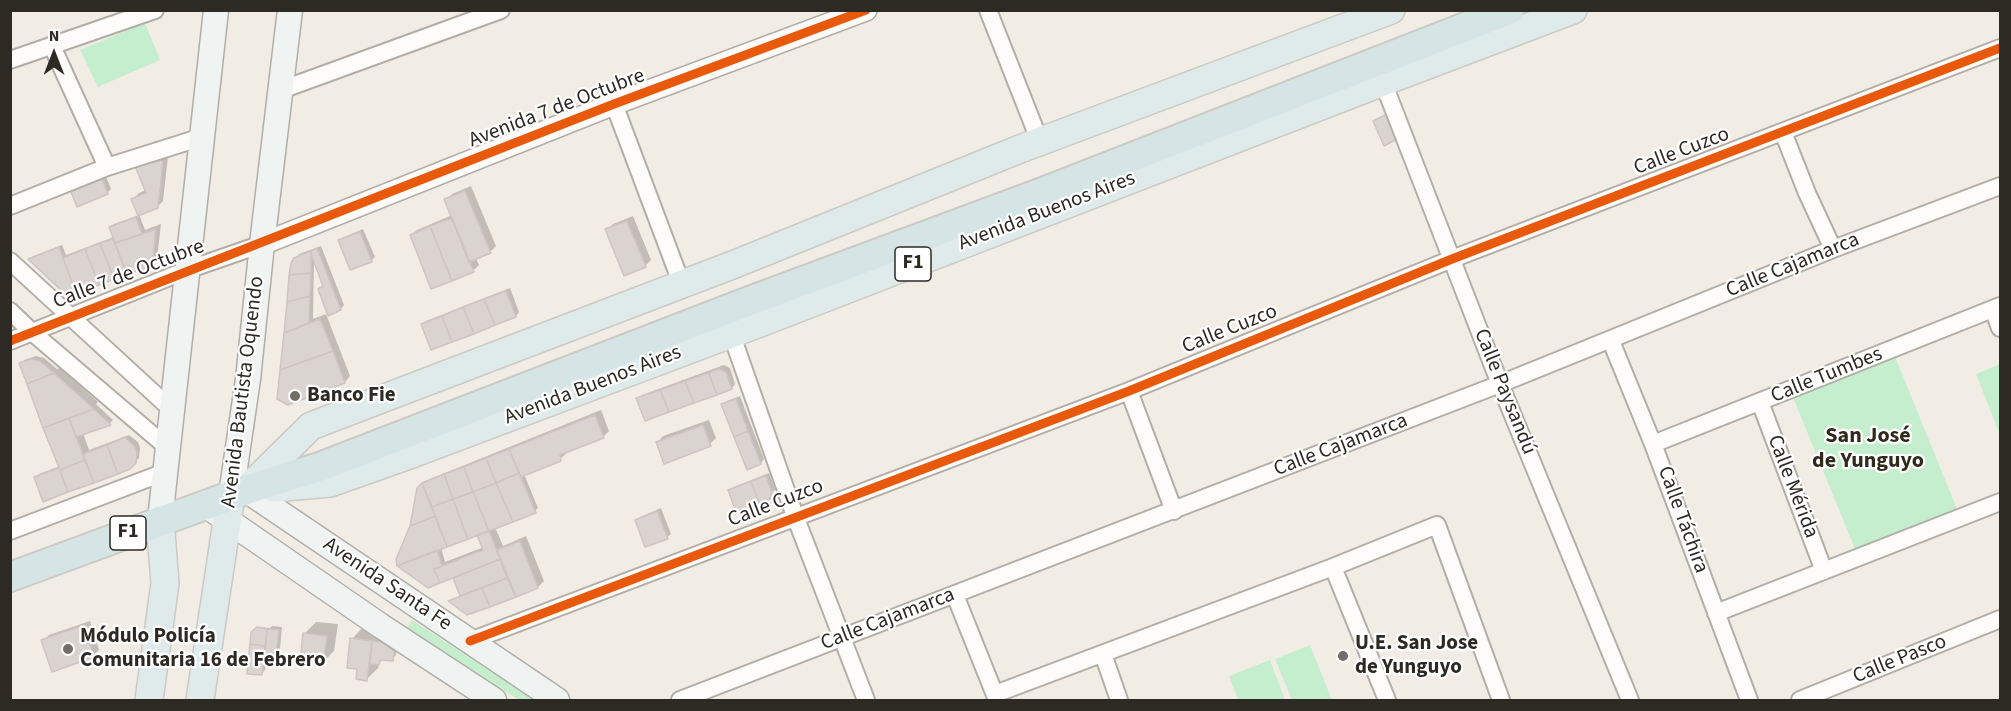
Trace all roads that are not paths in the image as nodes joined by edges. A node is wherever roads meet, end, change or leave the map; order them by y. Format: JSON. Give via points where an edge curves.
{"nodes":[{"id":1,"x":155,"y":10,"type":"edge"},
{"id":2,"x":216,"y":10,"type":"edge"},
{"id":3,"x":290,"y":10,"type":"edge"},
{"id":4,"x":501,"y":10,"type":"edge"},
{"id":5,"x":988,"y":10,"type":"edge"},
{"id":6,"x":1391,"y":10,"type":"edge"},
{"id":7,"x":1458,"y":10,"type":"edge"},
{"id":8,"x":1509,"y":10,"type":"edge"},
{"id":9,"x":1572,"y":10,"type":"edge"},
{"id":10,"x":858,"y":12,"type":"edge"},
{"id":11,"x":52,"y":46,"type":"junction"},
{"id":12,"x":2001,"y":48,"type":"edge"},
{"id":13,"x":10,"y":60,"type":"edge"},
{"id":14,"x":1383,"y":82,"type":"junction"},
{"id":15,"x":281,"y":90,"type":"junction"},
{"id":16,"x":614,"y":104,"type":"junction"},
{"id":17,"x":1783,"y":132,"type":"junction"},
{"id":18,"x":202,"y":137,"type":"junction"},
{"id":19,"x":1040,"y":142,"type":"junction"},
{"id":20,"x":108,"y":167,"type":"junction"},
{"id":21,"x":2001,"y":186,"type":"edge"},
{"id":22,"x":10,"y":206,"type":"edge"},
{"id":23,"x":262,"y":244,"type":"junction"},
{"id":24,"x":1833,"y":249,"type":"junction"},
{"id":25,"x":1452,"y":259,"type":"junction"},
{"id":26,"x":10,"y":261,"type":"edge"},
{"id":27,"x":188,"y":270,"type":"junction"},
{"id":28,"x":682,"y":285,"type":"junction"},
{"id":29,"x":1997,"y":308,"type":"edge"},
{"id":30,"x":10,"y":311,"type":"edge"},
{"id":31,"x":71,"y":316,"type":"junction"},
{"id":32,"x":2001,"y":328,"type":"edge"},
{"id":33,"x":33,"y":333,"type":"junction"},
{"id":34,"x":731,"y":333,"type":"junction"},
{"id":35,"x":10,"y":341,"type":"edge"},
{"id":36,"x":1611,"y":341,"type":"junction"},
{"id":37,"x":1500,"y":384,"type":"junction"},
{"id":38,"x":1129,"y":391,"type":"junction"},
{"id":39,"x":1760,"y":402,"type":"junction"},
{"id":40,"x":172,"y":410,"type":"junction"},
{"id":41,"x":1653,"y":444,"type":"junction"},
{"id":42,"x":168,"y":448,"type":"junction"},
{"id":43,"x":165,"y":472,"type":"junction"},
{"id":44,"x":235,"y":501,"type":"junction"},
{"id":45,"x":2001,"y":502,"type":"edge"},
{"id":46,"x":1174,"y":511,"type":"junction"},
{"id":47,"x":795,"y":516,"type":"junction"},
{"id":48,"x":160,"y":520,"type":"junction"},
{"id":49,"x":10,"y":531,"type":"edge"},
{"id":50,"x":1334,"y":567,"type":"junction"},
{"id":51,"x":1824,"y":572,"type":"junction"},
{"id":52,"x":10,"y":577,"type":"edge"},
{"id":53,"x":955,"y":595,"type":"junction"},
{"id":54,"x":1716,"y":613,"type":"junction"},
{"id":55,"x":2000,"y":620,"type":"edge"},
{"id":56,"x":842,"y":637,"type":"junction"},
{"id":57,"x":470,"y":641,"type":"junction"},
{"id":58,"x":1103,"y":654,"type":"junction"},
{"id":59,"x":996,"y":697,"type":"edge"},
{"id":60,"x":1497,"y":699,"type":"edge"},
{"id":61,"x":149,"y":700,"type":"edge"},
{"id":62,"x":200,"y":700,"type":"edge"},
{"id":63,"x":494,"y":700,"type":"edge"},
{"id":64,"x":557,"y":700,"type":"edge"},
{"id":65,"x":680,"y":700,"type":"edge"},
{"id":66,"x":866,"y":700,"type":"edge"},
{"id":67,"x":1119,"y":700,"type":"edge"},
{"id":68,"x":1387,"y":700,"type":"edge"},
{"id":69,"x":1630,"y":700,"type":"edge"},
{"id":70,"x":1749,"y":700,"type":"edge"},
{"id":71,"x":1800,"y":700,"type":"edge"}],
"edges":[{"from":1,"to":11,"type":"street"},
{"from":2,"to":18,"type":"main road"},
{"from":3,"to":15,"type":"main road","name":"Avenida Bautista Oquendo"},
{"from":4,"to":15,"type":"street"},
{"from":5,"to":19,"type":"street"},
{"from":6,"to":19,"type":"main road","name":"Avenida Buenos Aires"},
{"from":7,"to":44,"type":"highway","name":"Avenida Buenos Aires","number":"F1","via":[[313,452]]},
{"from":8,"to":44,"type":"highway","name":"Avenida Buenos Aires","number":"F1"},
{"from":9,"to":14,"type":"main road","name":"Avenida Buenos Aires","number":"F1"},
{"from":10,"to":16,"type":"street","name":"Avenida 7 de Octubre"},
{"from":11,"to":13,"type":"street"},
{"from":11,"to":20,"type":"street"},
{"from":12,"to":17,"type":"street","name":"Calle Cuzco"},
{"from":14,"to":25,"type":"street","name":"Calle Paysandú"},
{"from":14,"to":34,"type":"main road","name":"Avenida Buenos Aires","number":"F1"},
{"from":15,"to":23,"type":"main road","name":"Avenida Bautista Oquendo"},
{"from":16,"to":23,"type":"street","name":"Avenida 7 de Octubre"},
{"from":16,"to":28,"type":"street"},
{"from":17,"to":24,"type":"street"},
{"from":17,"to":25,"type":"street","name":"Calle Cuzco"},
{"from":18,"to":20,"type":"street"},
{"from":18,"to":27,"type":"main road"},
{"from":19,"to":28,"type":"main road","name":"Avenida Buenos Aires"},
{"from":20,"to":22,"type":"street"},
{"from":21,"to":24,"type":"street","name":"Calle Cajamarca"},
{"from":23,"to":27,"type":"street","name":"Calle 7 de Octubre"},
{"from":23,"to":44,"type":"main road","name":"Avenida Bautista Oquendo"},
{"from":24,"to":36,"type":"street","name":"Calle Cajamarca"},
{"from":25,"to":37,"type":"street","name":"Calle Paysandú"},
{"from":25,"to":38,"type":"street","name":"Calle Cuzco"},
{"from":26,"to":31,"type":"street"},
{"from":27,"to":31,"type":"street","name":"Calle 7 de Octubre"},
{"from":27,"to":40,"type":"main road"},
{"from":28,"to":44,"type":"main road","name":"Avenida Buenos Aires","via":[[311,426]]},
{"from":29,"to":32,"type":"street"},
{"from":29,"to":39,"type":"street","name":"Calle Tumbes"},
{"from":30,"to":33,"type":"street"},
{"from":31,"to":33,"type":"street","name":"Calle 7 de Octubre"},
{"from":31,"to":40,"type":"street"},
{"from":33,"to":35,"type":"street","name":"Calle 7 de Octubre"},
{"from":33,"to":42,"type":"street"},
{"from":34,"to":44,"type":"main road","name":"Avenida Buenos Aires","number":"F1","via":[[330,483]]},
{"from":34,"to":47,"type":"street"},
{"from":36,"to":37,"type":"street","name":"Calle Cajamarca"},
{"from":36,"to":41,"type":"street","name":"Calle Táchira"},
{"from":37,"to":46,"type":"street","name":"Calle Cajamarca"},
{"from":37,"to":69,"type":"street","name":"Calle Paysandú"},
{"from":38,"to":46,"type":"street"},
{"from":38,"to":47,"type":"street","name":"Calle Cuzco"},
{"from":39,"to":41,"type":"street","name":"Calle Tumbes"},
{"from":39,"to":51,"type":"street","name":"Calle Mérida"},
{"from":40,"to":42,"type":"main road"},
{"from":41,"to":54,"type":"street","name":"Calle Táchira"},
{"from":42,"to":43,"type":"main road"},
{"from":43,"to":48,"type":"main road"},
{"from":43,"to":49,"type":"street"},
{"from":44,"to":48,"type":"highway","name":"Avenida Buenos Aires","number":"F1","via":[[204,505]]},
{"from":44,"to":57,"type":"main road","name":"Avenida Santa Fe"},
{"from":44,"to":62,"type":"main road","name":"Avenida Bautista Oquendo"},
{"from":44,"to":63,"type":"main road","name":"Avenida Santa Fe","via":[[381,626]]},
{"from":45,"to":51,"type":"street"},
{"from":46,"to":53,"type":"street","name":"Calle Cajamarca"},
{"from":47,"to":56,"type":"street"},
{"from":47,"to":57,"type":"street","name":"Calle Cuzco"},
{"from":48,"to":52,"type":"highway","name":"Avenida Buenos Aires","number":"F1"},
{"from":48,"to":61,"type":"main road","via":[[165,583]]},
{"from":50,"to":58,"type":"street"},
{"from":50,"to":60,"type":"street","via":[[1437,525]]},
{"from":50,"to":68,"type":"street"},
{"from":51,"to":54,"type":"street"},
{"from":53,"to":56,"type":"street","name":"Calle Cajamarca"},
{"from":53,"to":59,"type":"street"},
{"from":54,"to":70,"type":"street","name":"Calle Táchira"},
{"from":55,"to":71,"type":"street","name":"Calle Pasco"},
{"from":56,"to":65,"type":"street","name":"Calle Cajamarca"},
{"from":56,"to":66,"type":"street"},
{"from":57,"to":64,"type":"main road","name":"Avenida Santa Fe"},
{"from":58,"to":59,"type":"street"},
{"from":58,"to":67,"type":"street"}]}
